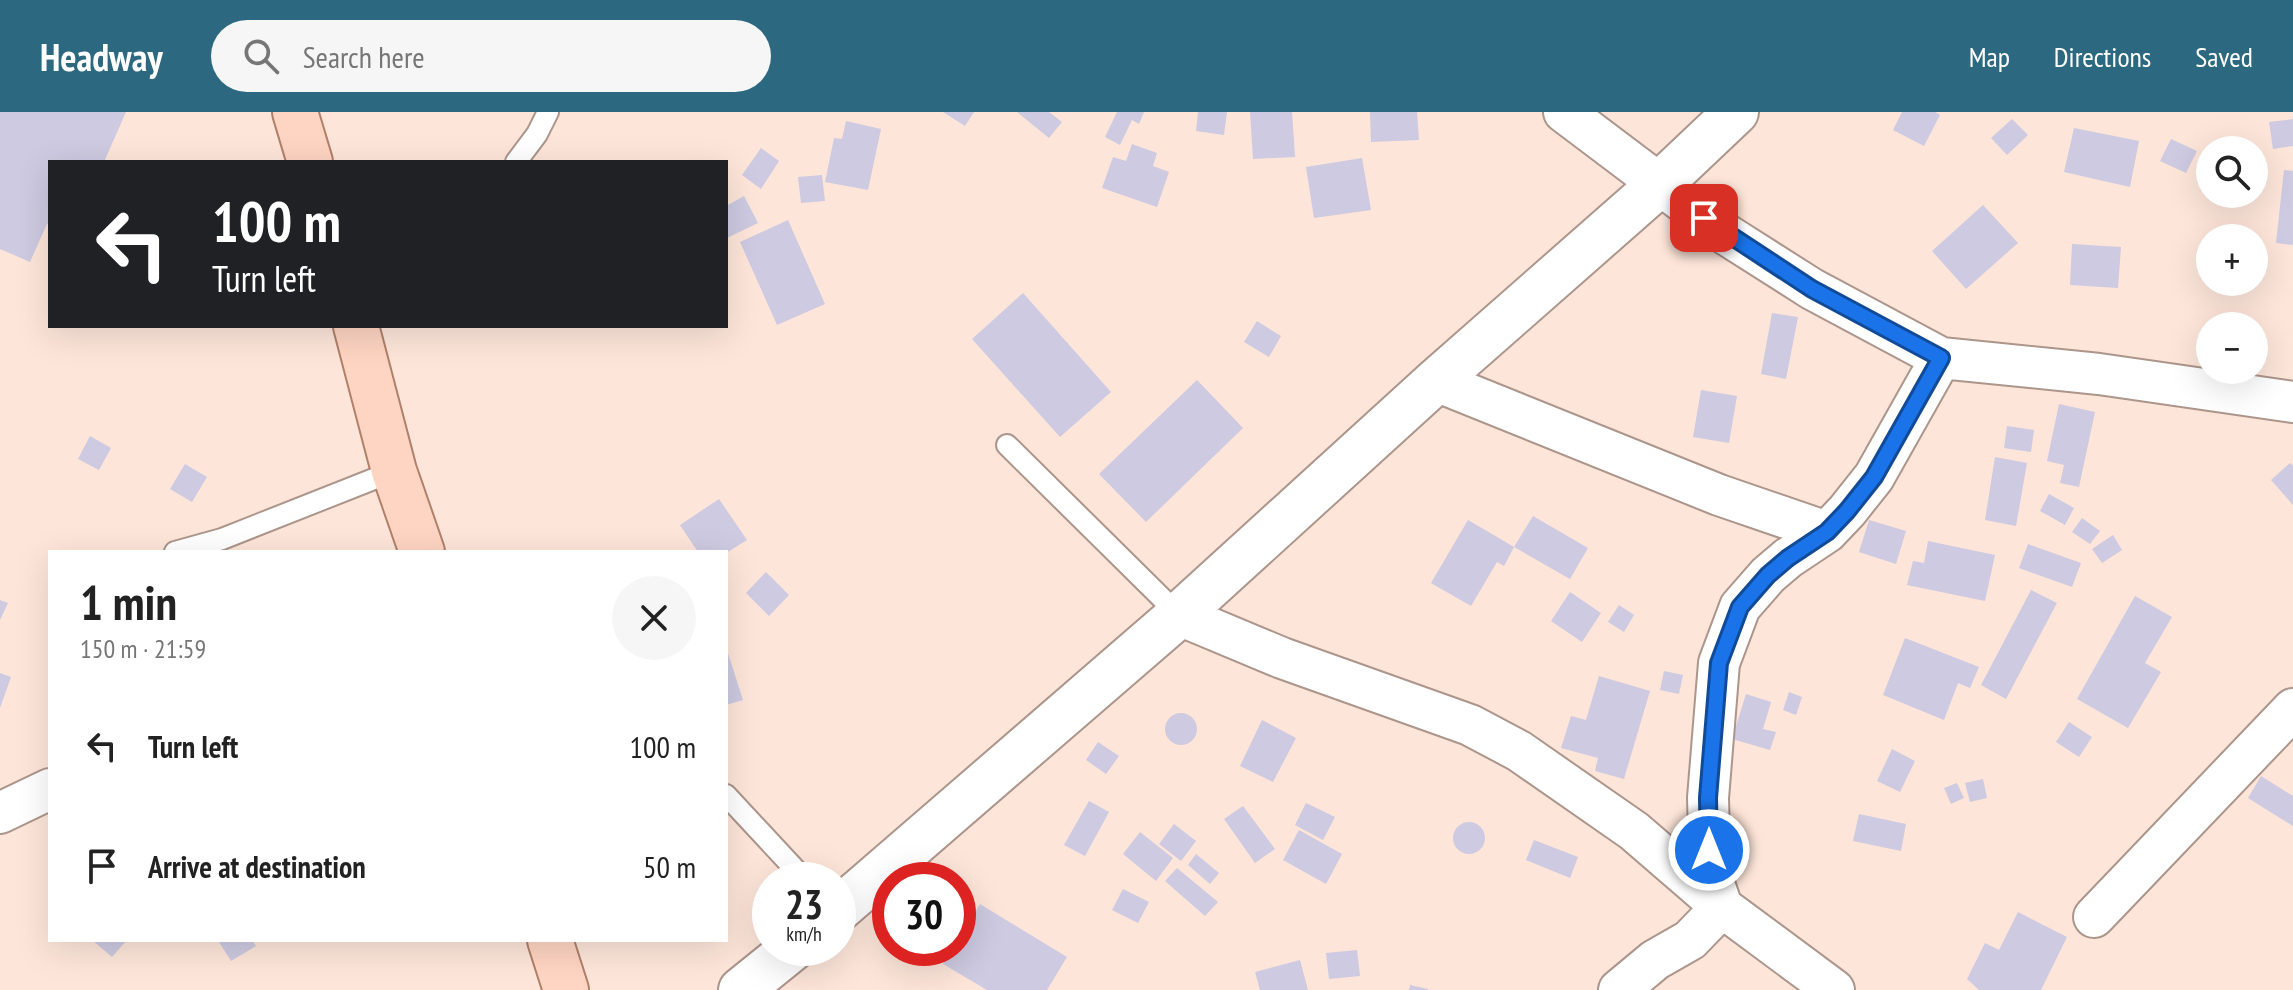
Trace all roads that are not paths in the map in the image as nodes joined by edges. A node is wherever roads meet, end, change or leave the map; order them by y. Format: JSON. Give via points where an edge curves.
{"nodes":[{"id":1,"x":295,"y":112,"type":"edge"},
{"id":2,"x":548,"y":112,"type":"edge"},
{"id":3,"x":1564,"y":112,"type":"edge"},
{"id":4,"x":1736,"y":112,"type":"edge"},
{"id":5,"x":309,"y":160,"type":"edge"},
{"id":6,"x":518,"y":160,"type":"edge"},
{"id":7,"x":1660,"y":184,"type":"junction"},
{"id":8,"x":357,"y":328,"type":"edge"},
{"id":9,"x":1941,"y":358,"type":"junction"},
{"id":10,"x":1436,"y":381,"type":"junction"},
{"id":11,"x":2293,"y":402,"type":"edge"},
{"id":12,"x":1007,"y":445,"type":"dead end"},
{"id":13,"x":394,"y":471,"type":"junction"},
{"id":14,"x":1827,"y":532,"type":"junction"},
{"id":15,"x":182,"y":550,"type":"edge"},
{"id":16,"x":421,"y":550,"type":"edge"},
{"id":17,"x":1179,"y":615,"type":"junction"},
{"id":18,"x":2293,"y":709,"type":"edge"},
{"id":19,"x":48,"y":790,"type":"edge"},
{"id":20,"x":728,"y":797,"type":"edge"},
{"id":21,"x":0,"y":813,"type":"edge"},
{"id":22,"x":788,"y":862,"type":"edge"},
{"id":23,"x":856,"y":894,"type":"edge"},
{"id":24,"x":1722,"y":907,"type":"junction"},
{"id":25,"x":2094,"y":917,"type":"dead end"},
{"id":26,"x":551,"y":942,"type":"edge"},
{"id":27,"x":774,"y":966,"type":"edge"},
{"id":28,"x":753,"y":986,"type":"edge"},
{"id":29,"x":566,"y":990,"type":"edge"},
{"id":30,"x":1619,"y":990,"type":"edge"},
{"id":31,"x":1834,"y":990,"type":"edge"}],
"edges":[{"from":1,"to":5,"type":"main road"},
{"from":2,"to":6,"type":"lane"},
{"from":3,"to":7,"type":"street"},
{"from":4,"to":7,"type":"street"},
{"from":7,"to":9,"type":"street","via":[[1812,289]]},
{"from":7,"to":10,"type":"street"},
{"from":8,"to":13,"type":"main road"},
{"from":9,"to":11,"type":"street"},
{"from":9,"to":14,"type":"street","via":[[1874,477]]},
{"from":10,"to":14,"type":"street","via":[[1719,495]]},
{"from":10,"to":17,"type":"street"},
{"from":12,"to":17,"type":"lane"},
{"from":13,"to":15,"type":"lane"},
{"from":13,"to":16,"type":"main road"},
{"from":14,"to":24,"type":"street","via":[[1768,575],[1740,607],[1719,663],[1708,827],[1710,872]]},
{"from":17,"to":23,"type":"street"},
{"from":17,"to":24,"type":"street","via":[[1470,725],[1519,751],[1634,831]]},
{"from":18,"to":25,"type":"street"},
{"from":19,"to":21,"type":"street"},
{"from":20,"to":22,"type":"lane"},
{"from":24,"to":30,"type":"street","via":[[1690,940]]},
{"from":24,"to":31,"type":"street"},
{"from":26,"to":29,"type":"main road"},
{"from":27,"to":28,"type":"street"}]}
